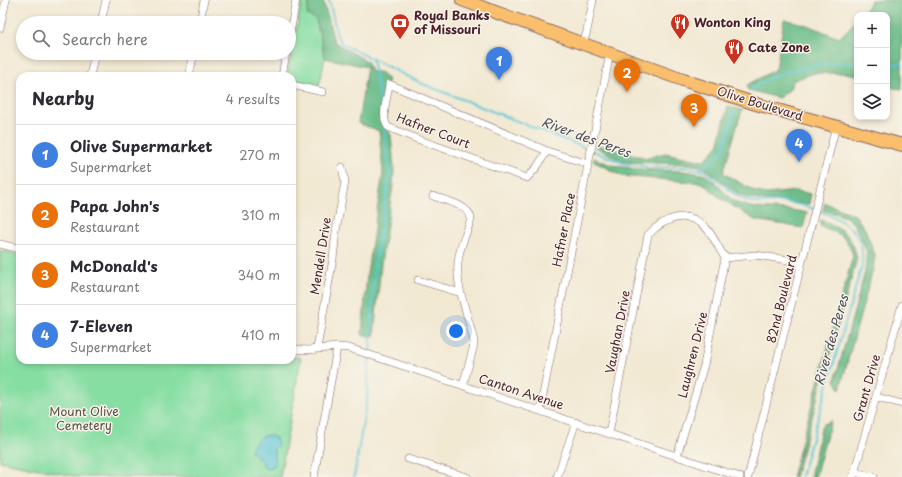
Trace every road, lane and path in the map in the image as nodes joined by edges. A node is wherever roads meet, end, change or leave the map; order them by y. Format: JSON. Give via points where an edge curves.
{"nodes":[{"id":1,"x":6,"y":0,"type":"edge"},
{"id":2,"x":106,"y":0,"type":"edge"},
{"id":3,"x":204,"y":0,"type":"edge"},
{"id":4,"x":296,"y":0,"type":"edge"},
{"id":5,"x":462,"y":0,"type":"edge"},
{"id":6,"x":593,"y":0,"type":"edge"},
{"id":7,"x":103,"y":16,"type":"edge"},
{"id":8,"x":201,"y":16,"type":"edge"},
{"id":9,"x":293,"y":16,"type":"edge"},
{"id":10,"x":0,"y":28,"type":"edge"},
{"id":11,"x":583,"y":44,"type":"junction"},
{"id":12,"x":610,"y":53,"type":"junction"},
{"id":13,"x":93,"y":60,"type":"edge"},
{"id":14,"x":192,"y":60,"type":"edge"},
{"id":15,"x":285,"y":60,"type":"edge"},
{"id":16,"x":91,"y":72,"type":"edge"},
{"id":17,"x":190,"y":72,"type":"edge"},
{"id":18,"x":283,"y":72,"type":"edge"},
{"id":19,"x":296,"y":86,"type":"edge"},
{"id":20,"x":323,"y":92,"type":"dead end"},
{"id":21,"x":836,"y":126,"type":"junction"},
{"id":22,"x":902,"y":145,"type":"edge"},
{"id":23,"x":548,"y":151,"type":"junction"},
{"id":24,"x":588,"y":161,"type":"junction"},
{"id":25,"x":342,"y":167,"type":"dead end"},
{"id":26,"x":432,"y":196,"type":"dead end"},
{"id":27,"x":0,"y":244,"type":"edge"},
{"id":28,"x":16,"y":247,"type":"edge"},
{"id":29,"x":725,"y":258,"type":"junction"},
{"id":30,"x":802,"y":262,"type":"junction"},
{"id":31,"x":418,"y":280,"type":"dead end"},
{"id":32,"x":461,"y":293,"type":"junction"},
{"id":33,"x":902,"y":306,"type":"edge"},
{"id":34,"x":900,"y":319,"type":"edge"},
{"id":35,"x":337,"y":347,"type":"junction"},
{"id":36,"x":317,"y":348,"type":"junction"},
{"id":37,"x":296,"y":349,"type":"edge"},
{"id":38,"x":463,"y":385,"type":"junction"},
{"id":39,"x":877,"y":397,"type":"junction"},
{"id":40,"x":902,"y":404,"type":"edge"},
{"id":41,"x":540,"y":410,"type":"junction"},
{"id":42,"x":576,"y":422,"type":"junction"},
{"id":43,"x":609,"y":433,"type":"junction"},
{"id":44,"x":676,"y":456,"type":"junction"},
{"id":45,"x":408,"y":460,"type":"dead end"},
{"id":46,"x":854,"y":474,"type":"edge"},
{"id":47,"x":314,"y":477,"type":"edge"},
{"id":48,"x":467,"y":477,"type":"edge"},
{"id":49,"x":557,"y":477,"type":"edge"},
{"id":50,"x":740,"y":477,"type":"edge"},
{"id":51,"x":748,"y":477,"type":"edge"},
{"id":52,"x":874,"y":477,"type":"edge"}],
"edges":[{"from":1,"to":10,"type":"street"},
{"from":2,"to":7,"type":"street"},
{"from":3,"to":8,"type":"street"},
{"from":4,"to":9,"type":"street"},
{"from":5,"to":11,"type":"main road","name":"Olive Boulevard"},
{"from":6,"to":11,"type":"street"},
{"from":11,"to":12,"type":"main road","name":"Olive Boulevard"},
{"from":12,"to":21,"type":"main road","name":"Olive Boulevard","via":[[694,84]]},
{"from":12,"to":24,"type":"street","name":"Hafner Place"},
{"from":13,"to":16,"type":"street"},
{"from":14,"to":17,"type":"street"},
{"from":15,"to":18,"type":"street"},
{"from":19,"to":20,"type":"street"},
{"from":21,"to":22,"type":"main road","name":"Olive Boulevard"},
{"from":21,"to":30,"type":"street","name":"82nd Boulevard"},
{"from":23,"to":23,"type":"street","name":"Hafner Court","via":[[527,178],[388,127],[384,115],[389,84]]},
{"from":23,"to":24,"type":"street","name":"Hafner Court"},
{"from":24,"to":41,"type":"street","name":"Hafner Place"},
{"from":25,"to":36,"type":"street","name":"Mendell Drive","via":[[345,182]]},
{"from":26,"to":32,"type":"street","via":[[474,212],[458,257]]},
{"from":27,"to":28,"type":"street"},
{"from":29,"to":30,"type":"street","via":[[755,255]]},
{"from":29,"to":43,"type":"street","name":"Vaughan Drive","via":[[709,230],[697,221],[678,217],[669,219],[654,228],[648,236]]},
{"from":29,"to":44,"type":"street","name":"Laughren Drive","via":[[704,365]]},
{"from":30,"to":51,"type":"street","name":"82nd Boulevard"},
{"from":31,"to":32,"type":"street"},
{"from":32,"to":38,"type":"street","via":[[474,342]]},
{"from":33,"to":34,"type":"street","name":"Grant Drive"},
{"from":34,"to":39,"type":"street","name":"Grant Drive"},
{"from":35,"to":36,"type":"street","name":"Canton Avenue"},
{"from":35,"to":38,"type":"street","name":"Canton Avenue","via":[[378,357]]},
{"from":35,"to":47,"type":"street"},
{"from":36,"to":37,"type":"street","name":"Canton Avenue"},
{"from":38,"to":41,"type":"street","name":"Canton Avenue"},
{"from":39,"to":40,"type":"street"},
{"from":39,"to":46,"type":"street","name":"Grant Drive"},
{"from":41,"to":42,"type":"street","name":"Canton Avenue"},
{"from":42,"to":43,"type":"street","name":"Canton Avenue"},
{"from":42,"to":49,"type":"street"},
{"from":43,"to":44,"type":"street","name":"Canton Avenue"},
{"from":44,"to":50,"type":"street","name":"Canton Avenue"},
{"from":45,"to":48,"type":"street"},
{"from":46,"to":52,"type":"street"}]}
